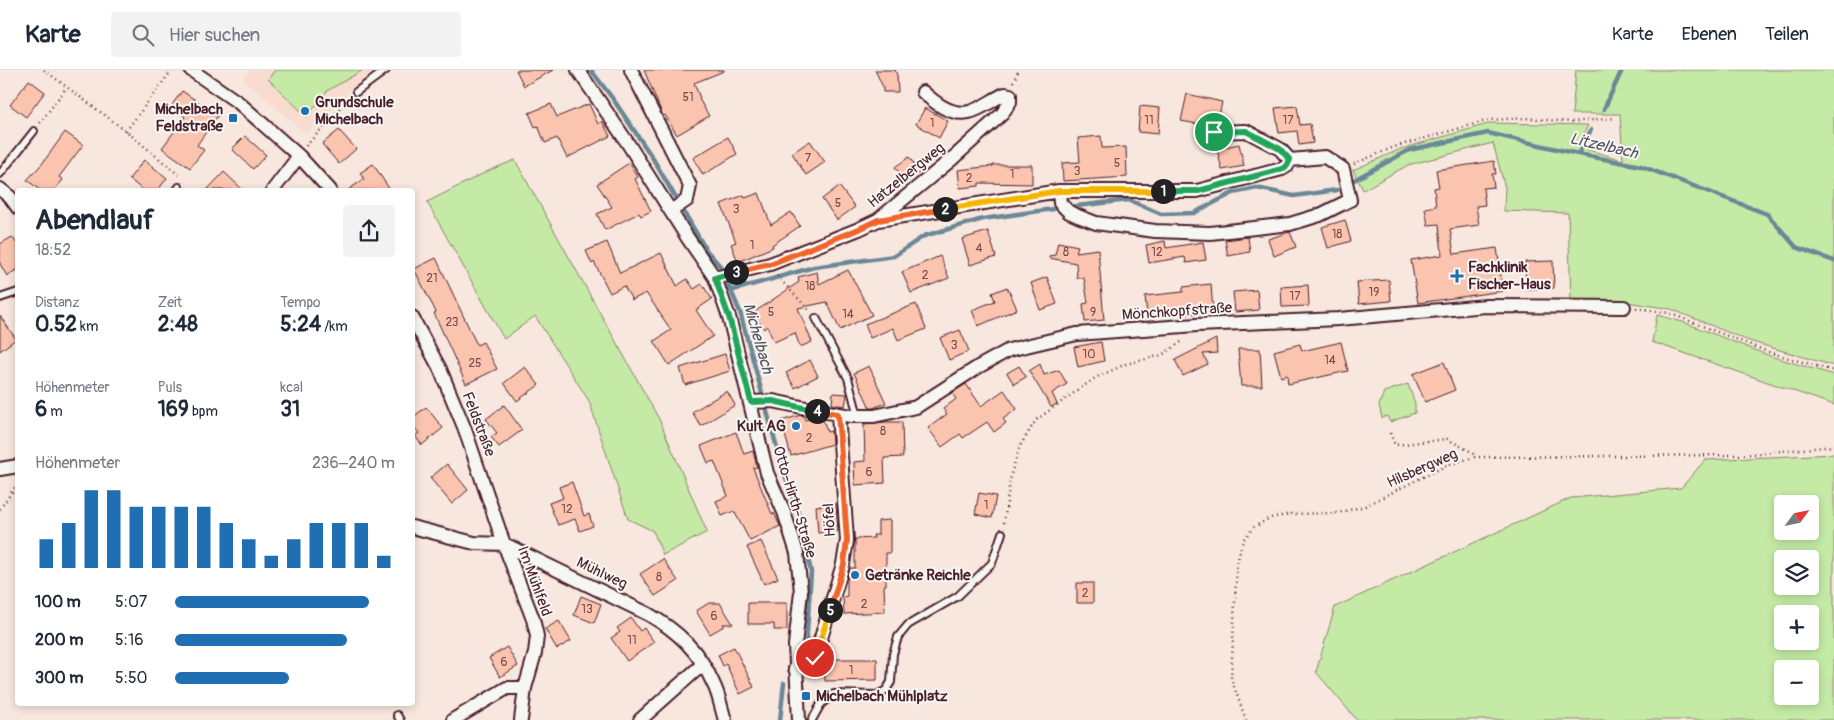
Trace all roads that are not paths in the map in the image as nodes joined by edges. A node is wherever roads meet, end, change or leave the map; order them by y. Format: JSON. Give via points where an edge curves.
{"nodes":[{"id":1,"x":191,"y":70,"type":"edge"},
{"id":2,"x":386,"y":70,"type":"edge"},
{"id":3,"x":578,"y":70,"type":"edge"},
{"id":4,"x":631,"y":70,"type":"edge"},
{"id":5,"x":356,"y":92,"type":"road end"},
{"id":6,"x":923,"y":92,"type":"dead end"},
{"id":7,"x":34,"y":131,"type":"road end"},
{"id":8,"x":1214,"y":132,"type":"dead end"},
{"id":9,"x":299,"y":156,"type":"junction"},
{"id":10,"x":1290,"y":160,"type":"junction"},
{"id":11,"x":0,"y":174,"type":"edge"},
{"id":12,"x":275,"y":188,"type":"edge"},
{"id":13,"x":328,"y":188,"type":"edge"},
{"id":14,"x":0,"y":189,"type":"edge"},
{"id":15,"x":1063,"y":202,"type":"junction"},
{"id":16,"x":15,"y":204,"type":"edge"},
{"id":17,"x":673,"y":209,"type":"junction"},
{"id":18,"x":878,"y":220,"type":"junction"},
{"id":19,"x":721,"y":276,"type":"junction"},
{"id":20,"x":15,"y":293,"type":"edge"},
{"id":21,"x":0,"y":298,"type":"edge"},
{"id":22,"x":1624,"y":307,"type":"road end"},
{"id":23,"x":816,"y":318,"type":"dead end"},
{"id":24,"x":415,"y":323,"type":"edge"},
{"id":25,"x":755,"y":402,"type":"junction"},
{"id":26,"x":838,"y":414,"type":"junction"},
{"id":27,"x":858,"y":416,"type":"junction"},
{"id":28,"x":15,"y":466,"type":"edge"},
{"id":29,"x":0,"y":468,"type":"edge"},
{"id":30,"x":415,"y":528,"type":"edge"},
{"id":31,"x":1002,"y":533,"type":"road end"},
{"id":32,"x":504,"y":544,"type":"junction"},
{"id":33,"x":703,"y":664,"type":"junction"},
{"id":34,"x":795,"y":669,"type":"junction"},
{"id":35,"x":525,"y":688,"type":"junction"},
{"id":36,"x":453,"y":720,"type":"edge"},
{"id":37,"x":521,"y":720,"type":"edge"},
{"id":38,"x":640,"y":720,"type":"edge"},
{"id":39,"x":725,"y":720,"type":"edge"},
{"id":40,"x":799,"y":720,"type":"edge"},
{"id":41,"x":812,"y":720,"type":"edge"}],
"edges":[{"from":1,"to":9,"type":"street","via":[[238,103]]},
{"from":2,"to":5,"type":"lane"},
{"from":3,"to":17,"type":"street","name":"Otto-Hirth-Straße"},
{"from":4,"to":17,"type":"street","via":[[690,186],[687,200]]},
{"from":6,"to":18,"type":"street","name":"Hatzelbergweg","via":[[944,108],[961,112],[969,112],[1005,94],[1010,95],[1010,102],[1002,114],[952,159]]},
{"from":7,"to":11,"type":"lane"},
{"from":8,"to":10,"type":"street","via":[[1246,131],[1280,149]]},
{"from":9,"to":12,"type":"street"},
{"from":9,"to":13,"type":"street"},
{"from":10,"to":15,"type":"street","via":[[1282,169],[1198,191]]},
{"from":10,"to":15,"type":"street","via":[[1325,157],[1335,162],[1344,169],[1350,200],[1320,215],[1290,224],[1210,233],[1096,223],[1078,216]]},
{"from":14,"to":16,"type":"street"},
{"from":15,"to":18,"type":"street"},
{"from":17,"to":19,"type":"street","name":"Otto-Hirth-Straße"},
{"from":18,"to":19,"type":"street","name":"Hatzelbergweg","via":[[770,264]]},
{"from":19,"to":25,"type":"street","name":"Otto-Hirth-Straße","via":[[729,317]]},
{"from":20,"to":21,"type":"lane"},
{"from":22,"to":27,"type":"street","name":"Mönchkopfstraße","via":[[1486,306],[1339,319],[1077,334],[1009,350],[916,406],[874,416]]},
{"from":23,"to":27,"type":"lane","via":[[848,378]]},
{"from":24,"to":32,"type":"street","name":"Feldstraße","via":[[440,369],[464,427]]},
{"from":25,"to":26,"type":"street","name":"Mönchkopfstraße","via":[[773,401]]},
{"from":25,"to":34,"type":"street","name":"Otto-Hirth-Straße","via":[[767,473],[797,553],[801,592]]},
{"from":26,"to":27,"type":"street","name":"Mönchkopfstraße"},
{"from":26,"to":34,"type":"street","name":"Höfel","via":[[847,540],[844,564],[815,658]]},
{"from":28,"to":29,"type":"street"},
{"from":30,"to":32,"type":"street","name":"Mühlweg","via":[[474,543]]},
{"from":31,"to":41,"type":"lane","via":[[992,563],[958,596],[908,625],[898,637],[891,682],[886,690],[877,695],[834,694],[821,704]]},
{"from":32,"to":33,"type":"street","name":"Mühlweg","via":[[668,625]]},
{"from":32,"to":35,"type":"street","name":"Im Mühlfeld","via":[[537,636],[536,653]]},
{"from":33,"to":38,"type":"street"},
{"from":33,"to":39,"type":"street","name":"Mühlweg","via":[[714,684]]},
{"from":34,"to":40,"type":"street","name":"Otto-Hirth-Straße"},
{"from":35,"to":36,"type":"street","via":[[508,688]]},
{"from":35,"to":37,"type":"street","name":"Im Mühlfeld"}]}
